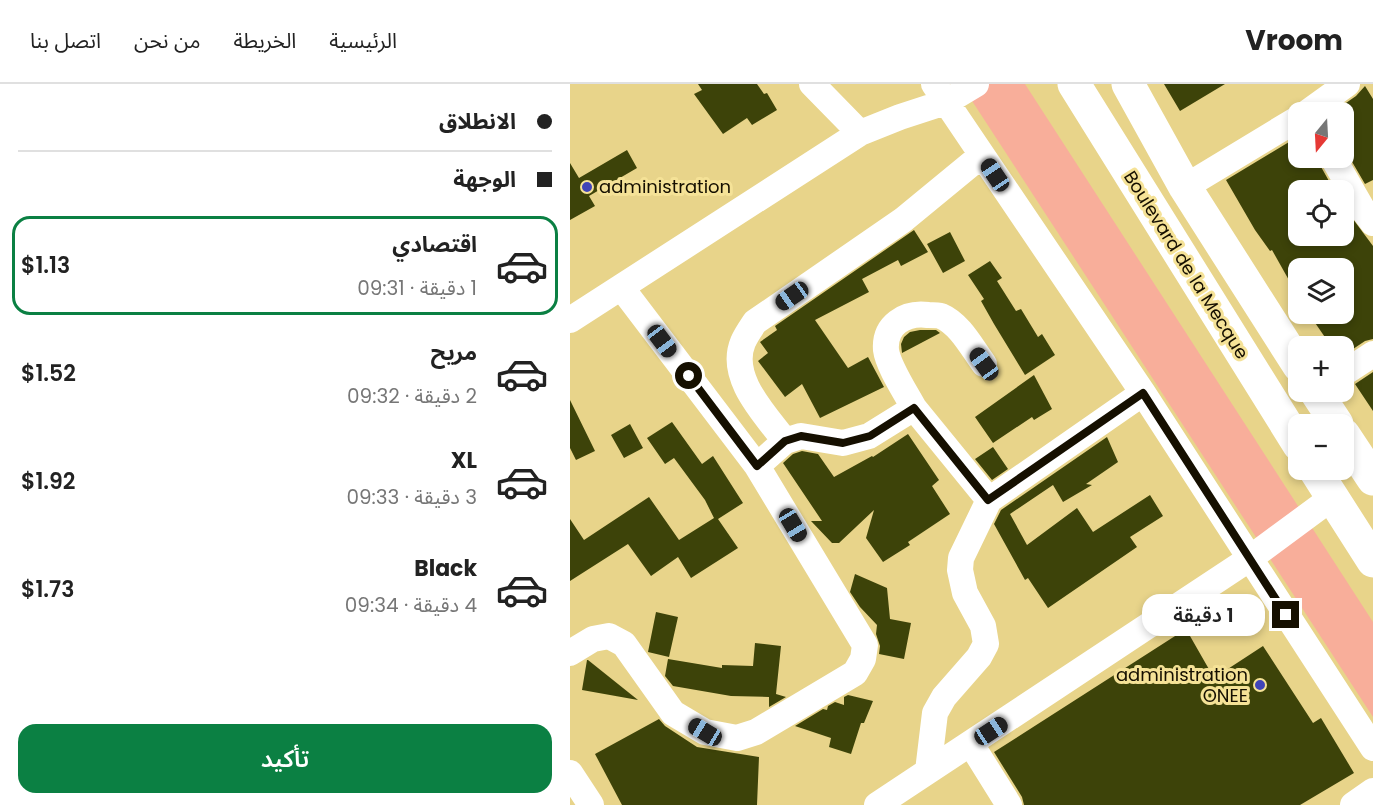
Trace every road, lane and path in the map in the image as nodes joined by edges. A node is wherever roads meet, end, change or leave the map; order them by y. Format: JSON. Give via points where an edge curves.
{"nodes":[{"id":1,"x":812,"y":84,"type":"edge"},
{"id":2,"x":922,"y":84,"type":"edge"},
{"id":3,"x":976,"y":84,"type":"edge"},
{"id":4,"x":1074,"y":84,"type":"edge"},
{"id":5,"x":1128,"y":84,"type":"edge"},
{"id":6,"x":1347,"y":84,"type":"edge"},
{"id":7,"x":940,"y":93,"type":"edge"},
{"id":8,"x":1322,"y":102,"type":"edge"},
{"id":9,"x":900,"y":117,"type":"junction"},
{"id":10,"x":1288,"y":125,"type":"edge"},
{"id":11,"x":860,"y":133,"type":"junction"},
{"id":12,"x":982,"y":155,"type":"junction"},
{"id":13,"x":1341,"y":168,"type":"edge"},
{"id":14,"x":1185,"y":187,"type":"junction"},
{"id":15,"x":1370,"y":212,"type":"edge"},
{"id":16,"x":621,"y":287,"type":"junction"},
{"id":17,"x":570,"y":320,"type":"edge"},
{"id":18,"x":1288,"y":349,"type":"edge"},
{"id":19,"x":1373,"y":354,"type":"edge"},
{"id":20,"x":984,"y":364,"type":"dead end"},
{"id":21,"x":1354,"y":366,"type":"edge"},
{"id":22,"x":1143,"y":393,"type":"junction"},
{"id":23,"x":914,"y":408,"type":"junction"},
{"id":24,"x":1288,"y":427,"type":"edge"},
{"id":25,"x":785,"y":441,"type":"junction"},
{"id":26,"x":1354,"y":450,"type":"edge"},
{"id":27,"x":757,"y":466,"type":"junction"},
{"id":28,"x":1373,"y":479,"type":"edge"},
{"id":29,"x":1321,"y":480,"type":"edge"},
{"id":30,"x":1333,"y":498,"type":"junction"},
{"id":31,"x":988,"y":500,"type":"junction"},
{"id":32,"x":1249,"y":559,"type":"junction"},
{"id":33,"x":1373,"y":561,"type":"edge"},
{"id":34,"x":570,"y":653,"type":"edge"},
{"id":35,"x":971,"y":744,"type":"junction"},
{"id":36,"x":1373,"y":748,"type":"edge"},
{"id":37,"x":927,"y":771,"type":"junction"},
{"id":38,"x":570,"y":773,"type":"edge"},
{"id":39,"x":1373,"y":791,"type":"edge"},
{"id":40,"x":591,"y":805,"type":"edge"},
{"id":41,"x":877,"y":805,"type":"edge"},
{"id":42,"x":1009,"y":805,"type":"edge"},
{"id":43,"x":1353,"y":805,"type":"edge"}],
"edges":[{"from":1,"to":11,"type":"street"},
{"from":2,"to":9,"type":"street"},
{"from":3,"to":7,"type":"street"},
{"from":4,"to":24,"type":"main road","name":"Boulevard de la Mecque"},
{"from":5,"to":14,"type":"main road"},
{"from":6,"to":8,"type":"street"},
{"from":7,"to":9,"type":"street"},
{"from":7,"to":12,"type":"street"},
{"from":9,"to":11,"type":"street"},
{"from":10,"to":14,"type":"street"},
{"from":11,"to":16,"type":"street"},
{"from":12,"to":22,"type":"street"},
{"from":12,"to":25,"type":"street","via":[[903,220],[755,322],[742,343],[739,357],[744,386]]},
{"from":13,"to":15,"type":"street"},
{"from":14,"to":18,"type":"main road"},
{"from":16,"to":17,"type":"street"},
{"from":16,"to":27,"type":"street"},
{"from":19,"to":21,"type":"street"},
{"from":20,"to":23,"type":"street","via":[[959,330],[941,316],[907,315],[892,326],[886,337],[886,352]]},
{"from":22,"to":31,"type":"street"},
{"from":22,"to":32,"type":"street"},
{"from":23,"to":25,"type":"street","via":[[870,436],[843,443],[801,436]]},
{"from":23,"to":31,"type":"street"},
{"from":25,"to":27,"type":"street"},
{"from":26,"to":28,"type":"main road"},
{"from":27,"to":34,"type":"street","via":[[865,645],[855,673],[756,732],[737,738],[705,732],[672,713],[624,644],[609,636],[593,639]]},
{"from":29,"to":30,"type":"main road"},
{"from":30,"to":32,"type":"street"},
{"from":30,"to":33,"type":"main road"},
{"from":31,"to":37,"type":"street","via":[[960,570],[965,593],[983,626],[986,644],[936,713]]},
{"from":32,"to":35,"type":"street"},
{"from":32,"to":36,"type":"street"},
{"from":35,"to":37,"type":"street"},
{"from":35,"to":42,"type":"street"},
{"from":37,"to":41,"type":"street"},
{"from":38,"to":40,"type":"street"},
{"from":39,"to":43,"type":"street"}]}
